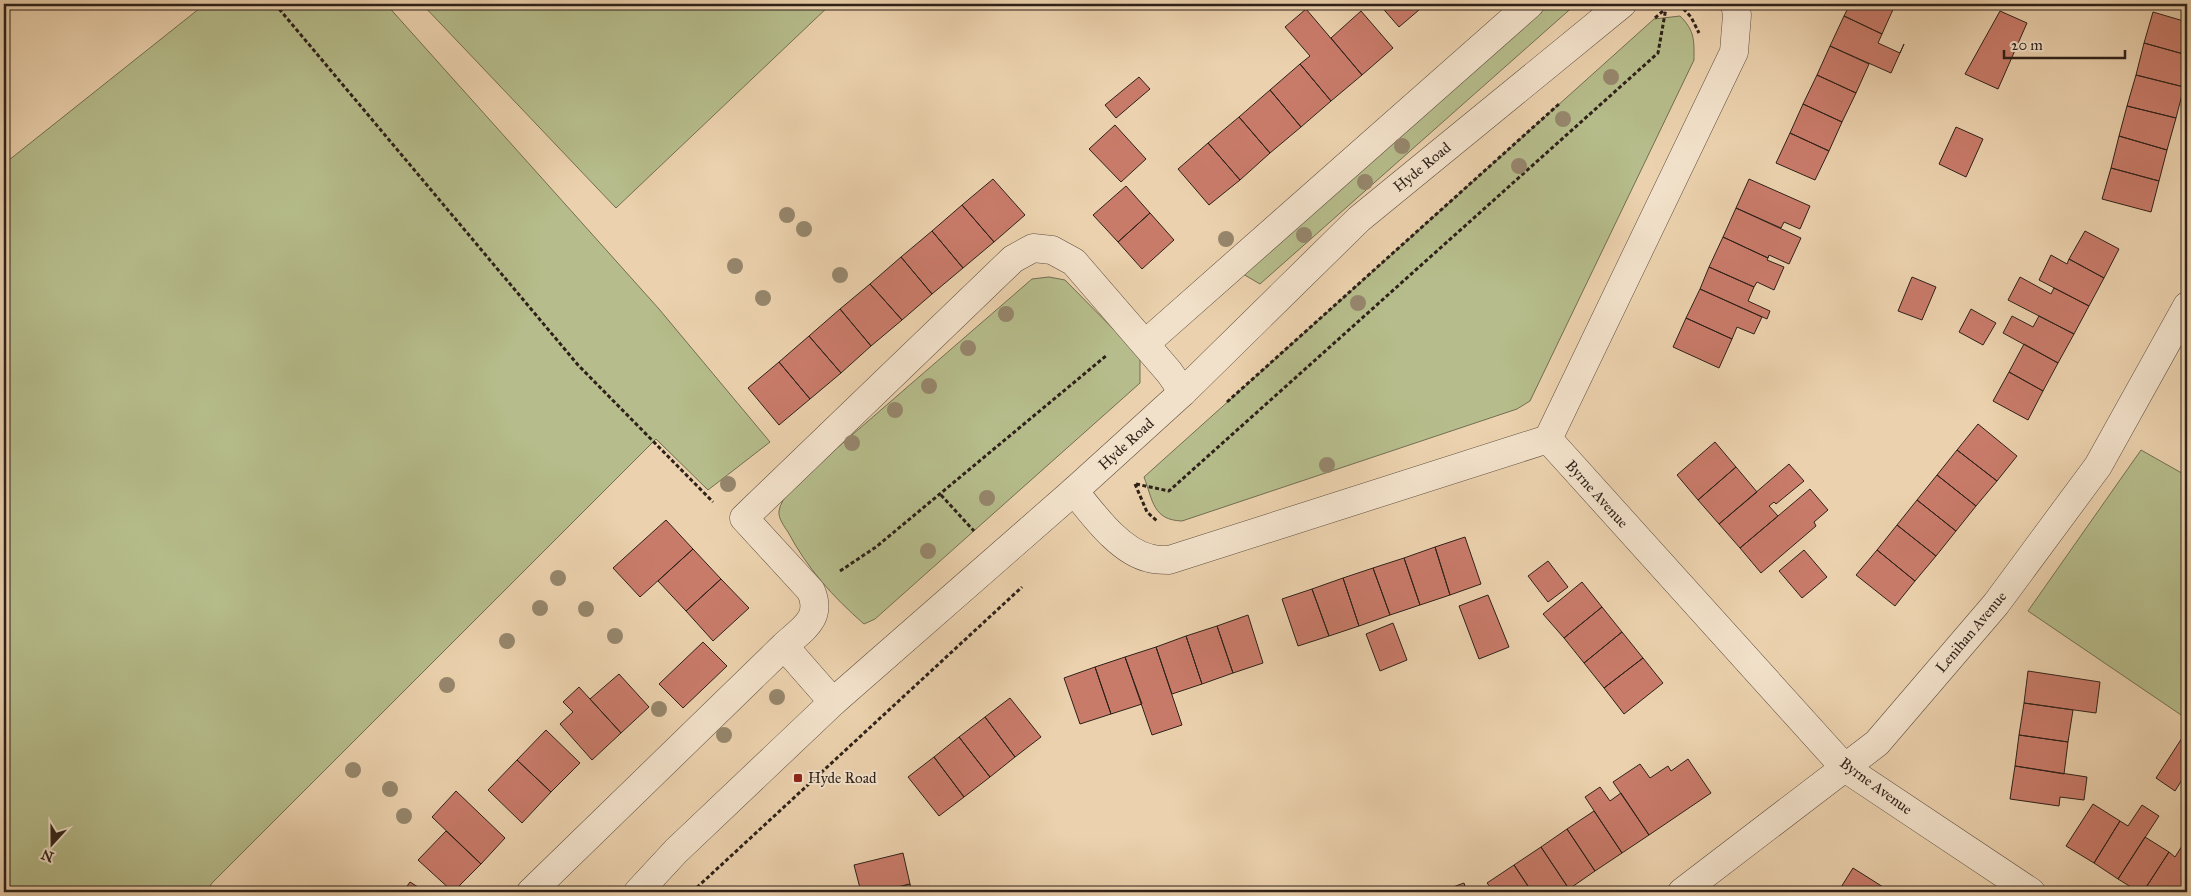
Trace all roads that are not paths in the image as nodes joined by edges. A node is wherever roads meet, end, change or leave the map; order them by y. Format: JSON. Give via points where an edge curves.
{"nodes":[{"id":1,"x":1530,"y":4,"type":"edge"},
{"id":2,"x":1622,"y":4,"type":"edge"},
{"id":3,"x":1734,"y":4,"type":"edge"},
{"id":4,"x":2187,"y":306,"type":"edge"},
{"id":5,"x":1140,"y":338,"type":"junction"},
{"id":6,"x":1183,"y":392,"type":"junction"},
{"id":7,"x":1548,"y":439,"type":"junction"},
{"id":8,"x":1074,"y":491,"type":"junction"},
{"id":9,"x":784,"y":646,"type":"junction"},
{"id":10,"x":833,"y":702,"type":"junction"},
{"id":11,"x":1845,"y":768,"type":"junction"},
{"id":12,"x":531,"y":892,"type":"edge"},
{"id":13,"x":638,"y":892,"type":"edge"},
{"id":14,"x":1682,"y":892,"type":"edge"},
{"id":15,"x":2031,"y":892,"type":"edge"}],
"edges":[{"from":1,"to":5,"type":"street"},
{"from":2,"to":6,"type":"street","name":"Hyde Road","via":[[1358,219]]},
{"from":3,"to":7,"type":"street","via":[[1737,15],[1734,52]]},
{"from":4,"to":11,"type":"street","name":"Lenihan Avenue","via":[[2098,466],[1996,604],[1877,743]]},
{"from":5,"to":6,"type":"street"},
{"from":5,"to":9,"type":"street","via":[[1074,262],[1052,250],[1033,248],[1013,258],[744,518],[811,591],[816,603],[811,620]]},
{"from":6,"to":8,"type":"street","name":"Hyde Road"},
{"from":7,"to":8,"type":"street","via":[[1168,560],[1148,558],[1125,547]]},
{"from":7,"to":11,"type":"street","name":"Byrne Avenue"},
{"from":8,"to":10,"type":"street","name":"Hyde Road"},
{"from":9,"to":10,"type":"street"},
{"from":9,"to":12,"type":"street"},
{"from":10,"to":13,"type":"street","name":"Hyde Road","via":[[676,851]]},
{"from":11,"to":14,"type":"street","name":"Lenihan Avenue"},
{"from":11,"to":15,"type":"street","name":"Byrne Avenue"}]}
